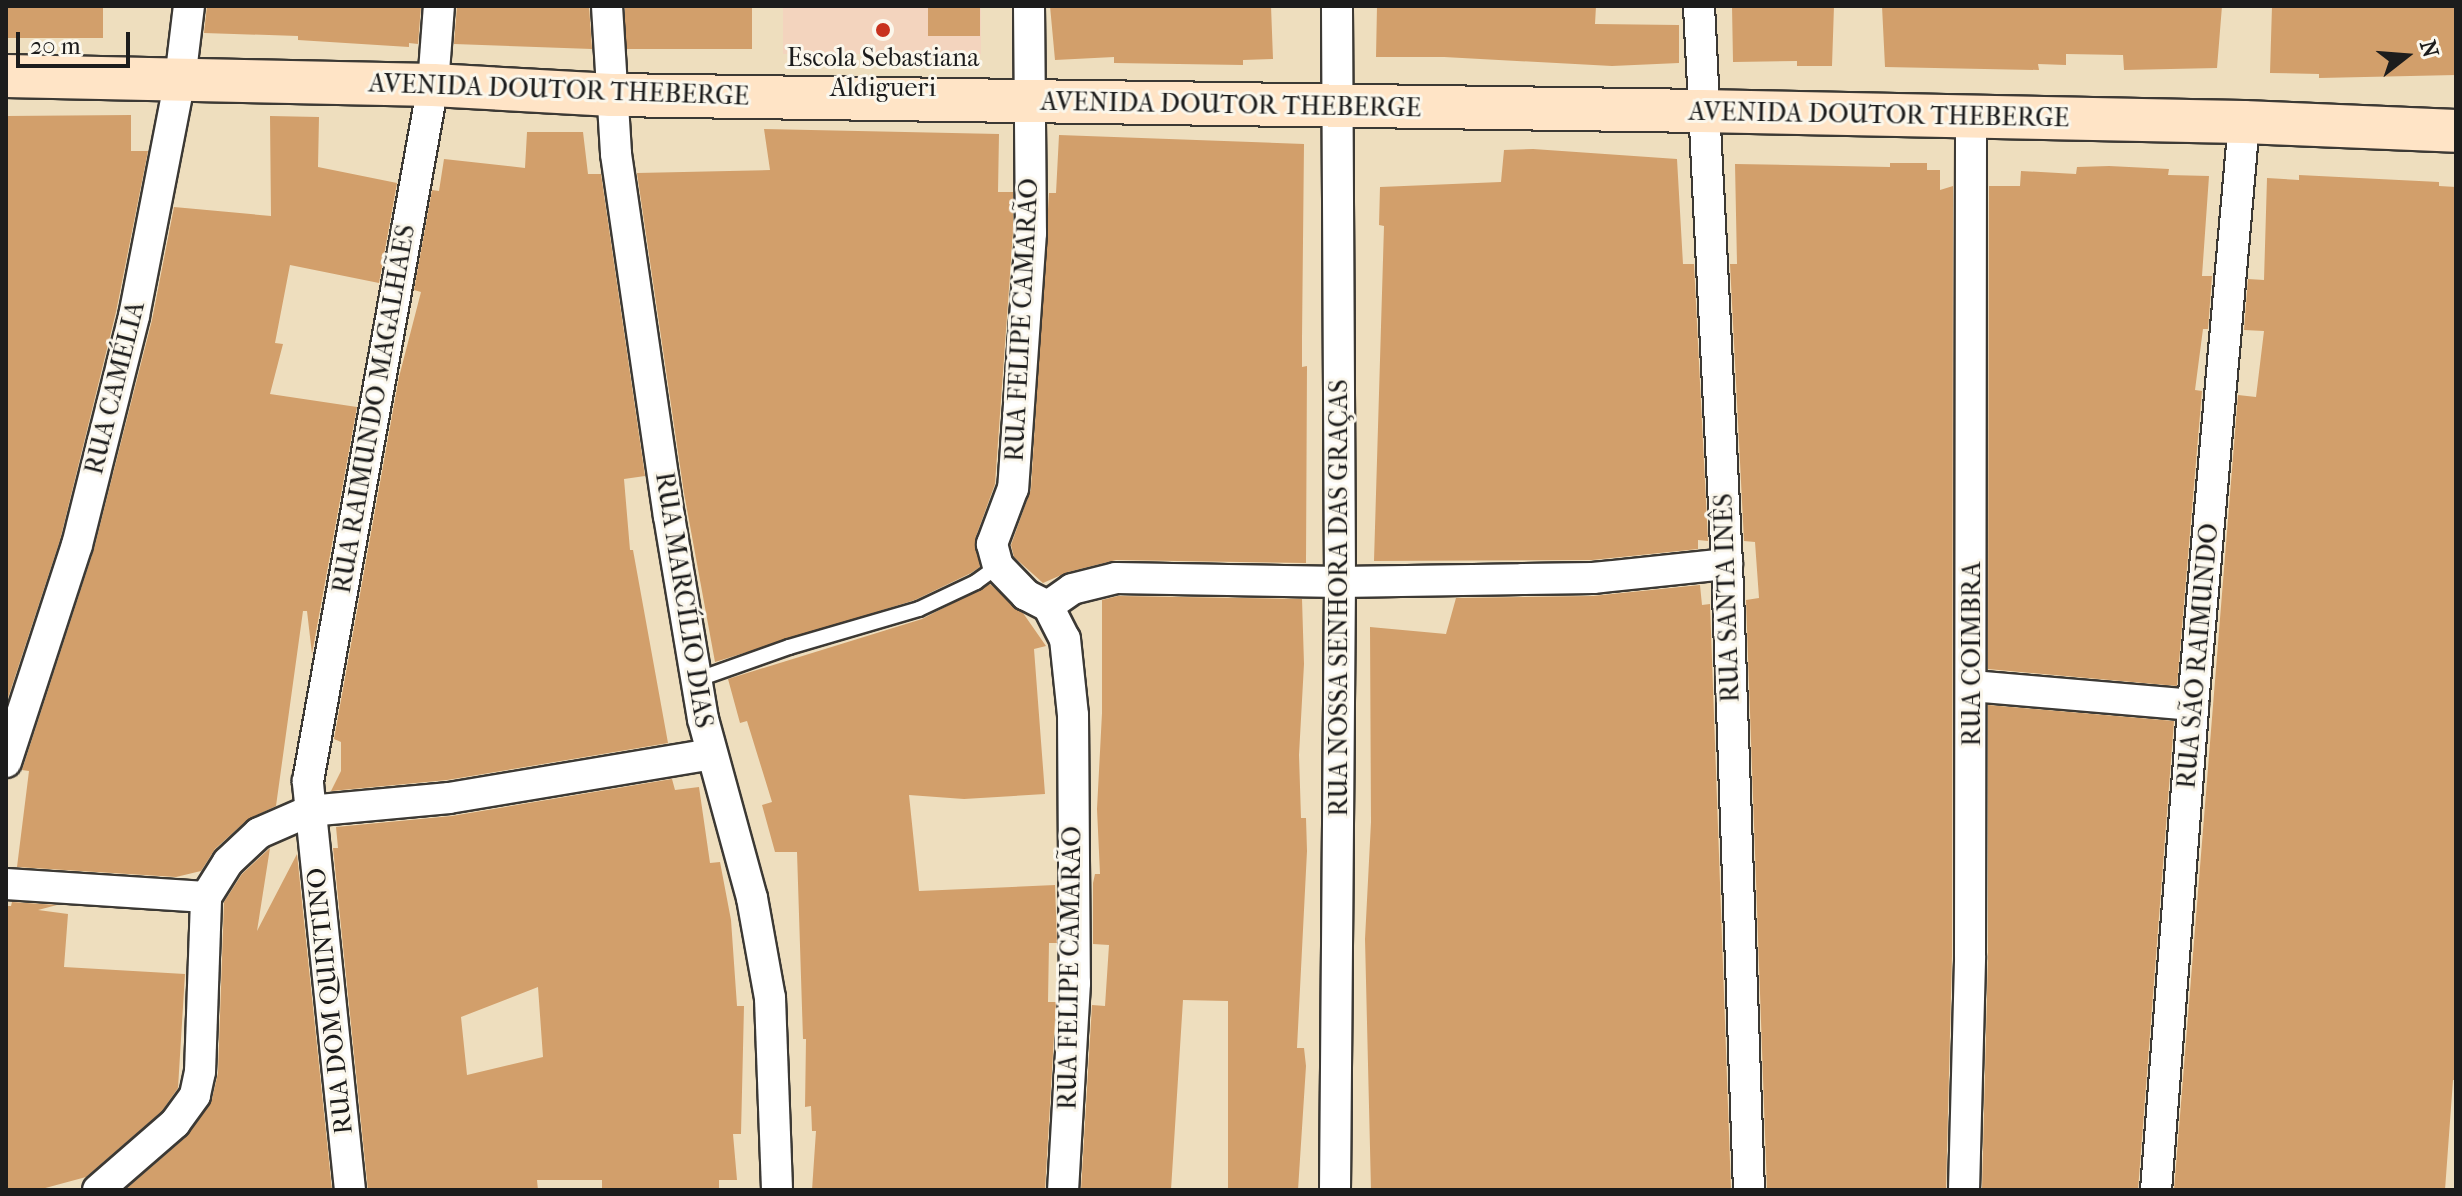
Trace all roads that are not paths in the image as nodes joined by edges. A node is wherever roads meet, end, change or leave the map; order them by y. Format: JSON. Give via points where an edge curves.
{"nodes":[{"id":1,"x":189,"y":6,"type":"edge"},
{"id":2,"x":439,"y":6,"type":"edge"},
{"id":3,"x":607,"y":6,"type":"edge"},
{"id":4,"x":1029,"y":6,"type":"edge"},
{"id":5,"x":1337,"y":6,"type":"edge"},
{"id":6,"x":1699,"y":6,"type":"edge"},
{"id":7,"x":6,"y":76,"type":"edge"},
{"id":8,"x":180,"y":80,"type":"junction"},
{"id":9,"x":433,"y":85,"type":"junction"},
{"id":10,"x":612,"y":95,"type":"junction"},
{"id":11,"x":1030,"y":103,"type":"junction"},
{"id":12,"x":1340,"y":106,"type":"junction"},
{"id":13,"x":1701,"y":111,"type":"junction"},
{"id":14,"x":1971,"y":119,"type":"junction"},
{"id":15,"x":2244,"y":122,"type":"junction"},
{"id":16,"x":2456,"y":131,"type":"edge"},
{"id":17,"x":1727,"y":564,"type":"junction"},
{"id":18,"x":998,"y":566,"type":"junction"},
{"id":19,"x":1340,"y":582,"type":"junction"},
{"id":20,"x":1060,"y":597,"type":"junction"},
{"id":21,"x":696,"y":680,"type":"junction"},
{"id":22,"x":1972,"y":686,"type":"junction"},
{"id":23,"x":2193,"y":705,"type":"junction"},
{"id":24,"x":711,"y":754,"type":"junction"},
{"id":25,"x":6,"y":762,"type":"edge"},
{"id":26,"x":309,"y":811,"type":"junction"},
{"id":27,"x":6,"y":884,"type":"edge"},
{"id":28,"x":206,"y":897,"type":"junction"},
{"id":29,"x":98,"y":1190,"type":"edge"},
{"id":30,"x":350,"y":1190,"type":"edge"},
{"id":31,"x":777,"y":1190,"type":"edge"},
{"id":32,"x":1063,"y":1190,"type":"edge"},
{"id":33,"x":1335,"y":1190,"type":"edge"},
{"id":34,"x":1749,"y":1190,"type":"edge"},
{"id":35,"x":1964,"y":1190,"type":"edge"},
{"id":36,"x":2156,"y":1190,"type":"edge"}],
"edges":[{"from":1,"to":8,"type":"street","name":"RUA CAMÉLIA"},
{"from":2,"to":9,"type":"street","name":"RUA RAIMUNDO MAGALHÃES"},
{"from":3,"to":10,"type":"street","name":"RUA MARCÍLIO DIAS"},
{"from":4,"to":11,"type":"street","name":"RUA FELIPE CAMARÃO"},
{"from":5,"to":12,"type":"street","name":"RUA NOSSA SENHORA DAS GRAÇAS"},
{"from":6,"to":13,"type":"street","name":"RUA SANTA INÊS"},
{"from":7,"to":8,"type":"main road","name":"AVENIDA DOUTOR THEBERGE"},
{"from":8,"to":9,"type":"main road","name":"AVENIDA DOUTOR THEBERGE"},
{"from":8,"to":25,"type":"street","name":"RUA CAMÉLIA","via":[[134,316],[77,545]]},
{"from":9,"to":10,"type":"main road","name":"AVENIDA DOUTOR THEBERGE"},
{"from":9,"to":26,"type":"street","name":"RUA RAIMUNDO MAGALHÃES","via":[[308,781]]},
{"from":10,"to":11,"type":"main road","name":"AVENIDA DOUTOR THEBERGE"},
{"from":10,"to":21,"type":"street","name":"RUA MARCÍLIO DIAS","via":[[616,154]]},
{"from":11,"to":12,"type":"main road","name":"AVENIDA DOUTOR THEBERGE"},
{"from":11,"to":18,"type":"street","name":"RUA FELIPE CAMARÃO","via":[[1031,233],[1013,488],[992,544]]},
{"from":12,"to":13,"type":"main road","name":"AVENIDA DOUTOR THEBERGE"},
{"from":12,"to":19,"type":"street","name":"RUA NOSSA SENHORA DAS GRAÇAS"},
{"from":13,"to":14,"type":"main road","name":"AVENIDA DOUTOR THEBERGE"},
{"from":13,"to":17,"type":"street","name":"RUA SANTA INÊS"},
{"from":14,"to":15,"type":"main road","name":"AVENIDA DOUTOR THEBERGE"},
{"from":14,"to":22,"type":"street","name":"RUA COIMBRA"},
{"from":15,"to":16,"type":"main road","name":"AVENIDA DOUTOR THEBERGE"},
{"from":15,"to":23,"type":"street","name":"RUA SÃO RAIMUNDO"},
{"from":17,"to":19,"type":"street","via":[[1593,578]]},
{"from":17,"to":34,"type":"street","name":"RUA SANTA INÊS"},
{"from":18,"to":20,"type":"street","via":[[1026,595]]},
{"from":18,"to":21,"type":"lane","via":[[919,609]]},
{"from":19,"to":20,"type":"street","via":[[1116,578]]},
{"from":19,"to":33,"type":"street","name":"RUA NOSSA SENHORA DAS GRAÇAS"},
{"from":20,"to":32,"type":"street","name":"RUA FELIPE CAMARÃO","via":[[1073,715],[1075,983]]},
{"from":21,"to":24,"type":"street","name":"RUA MARCÍLIO DIAS"},
{"from":22,"to":23,"type":"street"},
{"from":22,"to":35,"type":"street","name":"RUA COIMBRA"},
{"from":23,"to":36,"type":"street","name":"RUA SÃO RAIMUNDO"},
{"from":24,"to":26,"type":"street","via":[[449,798]]},
{"from":24,"to":31,"type":"street","name":"RUA MARCÍLIO DIAS","via":[[752,898],[770,998]]},
{"from":26,"to":28,"type":"street","via":[[259,833],[228,862]]},
{"from":26,"to":30,"type":"street","name":"RUA DOM QUINTINO"},
{"from":27,"to":28,"type":"street"},
{"from":28,"to":29,"type":"street","via":[[195,1095],[175,1123]]}]}
